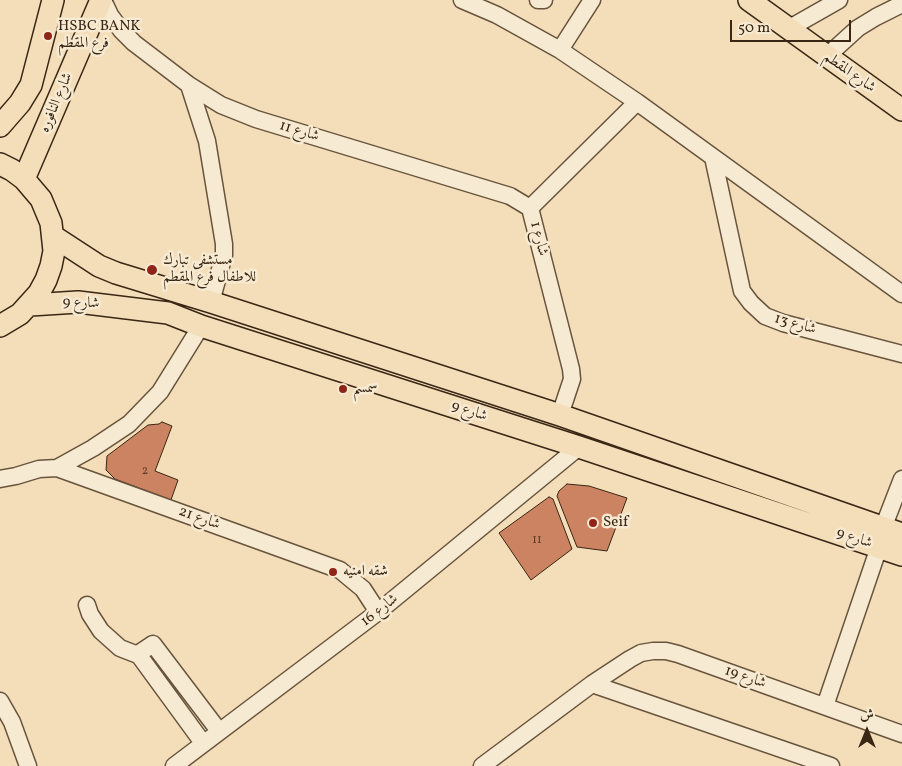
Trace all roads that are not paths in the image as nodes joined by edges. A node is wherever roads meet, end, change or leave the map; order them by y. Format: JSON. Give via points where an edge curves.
{"nodes":[{"id":1,"x":53,"y":0,"type":"edge"},
{"id":2,"x":102,"y":0,"type":"edge"},
{"id":3,"x":462,"y":0,"type":"edge"},
{"id":4,"x":538,"y":0,"type":"edge"},
{"id":5,"x":544,"y":0,"type":"edge"},
{"id":6,"x":592,"y":0,"type":"edge"},
{"id":7,"x":749,"y":0,"type":"edge"},
{"id":8,"x":839,"y":0,"type":"edge"},
{"id":9,"x":483,"y":4,"type":"edge"},
{"id":10,"x":902,"y":4,"type":"edge"},
{"id":11,"x":788,"y":29,"type":"junction"},
{"id":12,"x":560,"y":50,"type":"junction"},
{"id":13,"x":826,"y":57,"type":"junction"},
{"id":14,"x":189,"y":85,"type":"junction"},
{"id":15,"x":637,"y":102,"type":"junction"},
{"id":16,"x":902,"y":110,"type":"edge"},
{"id":17,"x":0,"y":126,"type":"edge"},
{"id":18,"x":713,"y":157,"type":"junction"},
{"id":19,"x":0,"y":164,"type":"edge"},
{"id":20,"x":24,"y":179,"type":"junction"},
{"id":21,"x":530,"y":208,"type":"junction"},
{"id":22,"x":53,"y":236,"type":"junction"},
{"id":23,"x":902,"y":294,"type":"edge"},
{"id":24,"x":211,"y":302,"type":"junction"},
{"id":25,"x":30,"y":305,"type":"junction"},
{"id":26,"x":0,"y":326,"type":"edge"},
{"id":27,"x":201,"y":326,"type":"junction"},
{"id":28,"x":902,"y":354,"type":"edge"},
{"id":29,"x":560,"y":415,"type":"junction"},
{"id":30,"x":579,"y":447,"type":"junction"},
{"id":31,"x":57,"y":468,"type":"junction"},
{"id":32,"x":0,"y":479,"type":"edge"},
{"id":33,"x":902,"y":479,"type":"edge"},
{"id":34,"x":888,"y":536,"type":"edge"},
{"id":35,"x":902,"y":555,"type":"edge"},
{"id":36,"x":88,"y":605,"type":"dead end"},
{"id":37,"x":378,"y":612,"type":"junction"},
{"id":38,"x":138,"y":655,"type":"junction"},
{"id":39,"x":592,"y":684,"type":"junction"},
{"id":40,"x":0,"y":702,"type":"edge"},
{"id":41,"x":825,"y":706,"type":"junction"},
{"id":42,"x":219,"y":731,"type":"junction"},
{"id":43,"x":902,"y":734,"type":"edge"},
{"id":44,"x":204,"y":743,"type":"junction"},
{"id":45,"x":28,"y":766,"type":"edge"},
{"id":46,"x":174,"y":766,"type":"edge"},
{"id":47,"x":482,"y":766,"type":"edge"},
{"id":48,"x":831,"y":766,"type":"edge"}],
"edges":[{"from":1,"to":17,"type":"main road","name":"شارع النافوره","via":[[31,85]]},
{"from":2,"to":14,"type":"street","name":"شارع 11","via":[[121,30],[134,43]]},
{"from":2,"to":20,"type":"main road","name":"شارع النافوره"},
{"from":3,"to":9,"type":"street"},
{"from":4,"to":5,"type":"street"},
{"from":6,"to":12,"type":"street"},
{"from":7,"to":11,"type":"main road","name":"شارع المقطم"},
{"from":8,"to":11,"type":"street"},
{"from":9,"to":12,"type":"street"},
{"from":10,"to":13,"type":"street","via":[[858,28]]},
{"from":11,"to":13,"type":"main road","name":"شارع المقطم"},
{"from":12,"to":15,"type":"street"},
{"from":13,"to":16,"type":"main road","name":"شارع المقطم"},
{"from":14,"to":21,"type":"street","name":"شارع 11","via":[[238,113],[510,196]]},
{"from":14,"to":24,"type":"street","via":[[207,141],[224,244]]},
{"from":15,"to":18,"type":"street"},
{"from":15,"to":21,"type":"street","name":"شارع 1"},
{"from":18,"to":23,"type":"street"},
{"from":18,"to":28,"type":"street","name":"شارع 13","via":[[742,291],[751,303],[766,316],[783,323]]},
{"from":19,"to":20,"type":"main road"},
{"from":20,"to":22,"type":"main road","via":[[47,211]]},
{"from":21,"to":29,"type":"street","name":"شارع 1","via":[[571,369],[572,379]]},
{"from":22,"to":24,"type":"main road","name":"شارع 9","via":[[99,266]]},
{"from":22,"to":25,"type":"main road","via":[[51,266]]},
{"from":24,"to":29,"type":"main road","name":"شارع 9"},
{"from":25,"to":26,"type":"main road"},
{"from":25,"to":27,"type":"main road","name":"شارع 9","via":[[78,302],[130,308],[168,313]]},
{"from":27,"to":30,"type":"main road","name":"شارع 9"},
{"from":27,"to":31,"type":"street","via":[[160,392],[129,424]]},
{"from":29,"to":34,"type":"main road","name":"شارع 9"},
{"from":30,"to":34,"type":"main road","name":"شارع 9"},
{"from":30,"to":37,"type":"street","name":"شارع 16"},
{"from":31,"to":32,"type":"street","name":"شارع 21"},
{"from":31,"to":37,"type":"street","name":"شارع 21","via":[[340,570],[363,589]]},
{"from":33,"to":34,"type":"street"},
{"from":34,"to":35,"type":"main road","name":"شارع 9"},
{"from":34,"to":41,"type":"street"},
{"from":36,"to":38,"type":"street","via":[[100,631],[120,648]]},
{"from":37,"to":42,"type":"street","name":"شارع 16"},
{"from":38,"to":42,"type":"street","via":[[153,644]]},
{"from":38,"to":44,"type":"street"},
{"from":39,"to":41,"type":"street","name":"شارع 19","via":[[641,653],[666,651]]},
{"from":39,"to":47,"type":"street","name":"شارع 19"},
{"from":39,"to":48,"type":"street"},
{"from":40,"to":45,"type":"street","via":[[12,722]]},
{"from":41,"to":43,"type":"street","name":"شارع 19"},
{"from":42,"to":44,"type":"street","name":"شارع 16"},
{"from":44,"to":46,"type":"street","name":"شارع 16"}]}
